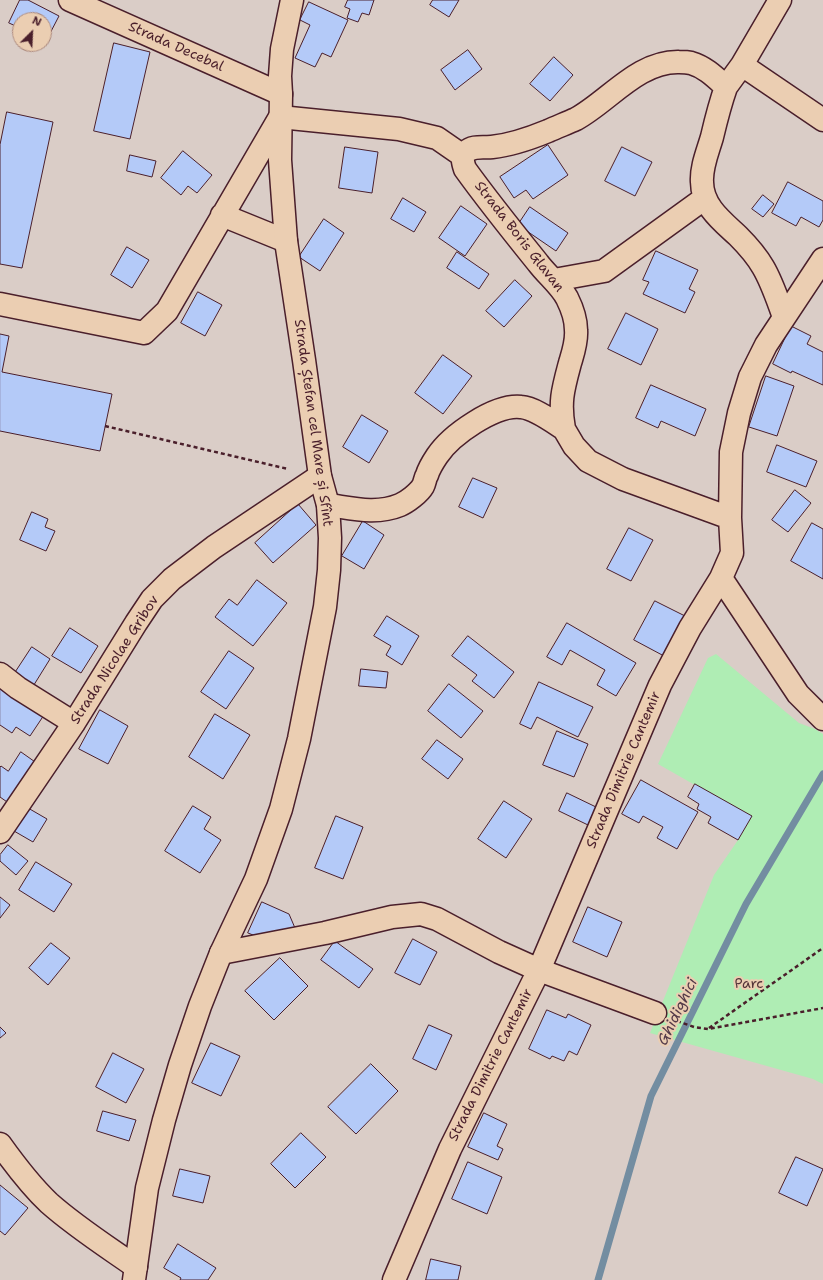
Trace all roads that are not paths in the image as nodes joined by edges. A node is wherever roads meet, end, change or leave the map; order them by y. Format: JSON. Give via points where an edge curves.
{"nodes":[{"id":1,"x":70,"y":0,"type":"edge"},
{"id":2,"x":292,"y":0,"type":"edge"},
{"id":3,"x":780,"y":0,"type":"edge"},
{"id":4,"x":742,"y":65,"type":"junction"},
{"id":5,"x":726,"y":87,"type":"junction"},
{"id":6,"x":281,"y":94,"type":"junction"},
{"id":7,"x":280,"y":117,"type":"junction"},
{"id":8,"x":823,"y":120,"type":"edge"},
{"id":9,"x":463,"y":156,"type":"junction"},
{"id":10,"x":705,"y":198,"type":"junction"},
{"id":11,"x":222,"y":215,"type":"junction"},
{"id":12,"x":286,"y":241,"type":"junction"},
{"id":13,"x":823,"y":260,"type":"edge"},
{"id":14,"x":554,"y":280,"type":"junction"},
{"id":15,"x":0,"y":304,"type":"edge"},
{"id":16,"x":784,"y":317,"type":"junction"},
{"id":17,"x":564,"y":429,"type":"junction"},
{"id":18,"x":320,"y":476,"type":"junction"},
{"id":19,"x":328,"y":505,"type":"junction"},
{"id":20,"x":730,"y":518,"type":"junction"},
{"id":21,"x":721,"y":578,"type":"junction"},
{"id":22,"x":0,"y":674,"type":"edge"},
{"id":23,"x":823,"y":719,"type":"edge"},
{"id":24,"x":74,"y":723,"type":"junction"},
{"id":25,"x":0,"y":832,"type":"edge"},
{"id":26,"x":221,"y":953,"type":"junction"},
{"id":27,"x":539,"y":970,"type":"junction"},
{"id":28,"x":655,"y":1013,"type":"dead end"},
{"id":29,"x":0,"y":1144,"type":"edge"},
{"id":30,"x":135,"y":1273,"type":"edge"},
{"id":31,"x":394,"y":1280,"type":"edge"}],
"edges":[{"from":1,"to":6,"type":"street","name":"Strada Decebal"},
{"from":2,"to":6,"type":"street","name":"Strada Ștefan cel Mare și Sfînt","via":[[282,49]]},
{"from":3,"to":4,"type":"street"},
{"from":4,"to":5,"type":"street"},
{"from":4,"to":8,"type":"street"},
{"from":5,"to":9,"type":"street","via":[[707,70],[690,62],[656,65],[627,82],[576,119],[507,144],[474,147]]},
{"from":5,"to":10,"type":"street","via":[[705,159],[702,182]]},
{"from":6,"to":7,"type":"street","name":"Strada Ștefan cel Mare și Sfînt"},
{"from":7,"to":9,"type":"street","via":[[399,129],[436,138]]},
{"from":7,"to":11,"type":"street","name":"Strada Ștefan cel Mare și Sfînt"},
{"from":7,"to":12,"type":"street","name":"Strada Ștefan cel Mare și Sfînt","via":[[280,160]]},
{"from":9,"to":14,"type":"street","name":"Strada Boris Glavan","via":[[465,168],[477,185],[535,260]]},
{"from":10,"to":14,"type":"street","via":[[604,271]]},
{"from":10,"to":16,"type":"street","via":[[718,218],[751,250],[764,267]]},
{"from":11,"to":12,"type":"street"},
{"from":11,"to":15,"type":"street","name":"Strada Ștefan cel Mare și Sfînt","via":[[168,311],[144,333]]},
{"from":12,"to":18,"type":"street","name":"Strada Ștefan cel Mare și Sfînt"},
{"from":13,"to":16,"type":"street","name":"Strada Dimitrie Cantemir"},
{"from":14,"to":17,"type":"street","name":"Strada Boris Glavan","via":[[567,298],[576,330],[576,341],[562,396],[561,413]]},
{"from":16,"to":20,"type":"street","name":"Strada Dimitrie Cantemir","via":[[750,377],[739,413],[731,452]]},
{"from":17,"to":19,"type":"street","via":[[541,414],[522,407],[504,408],[462,431],[448,443],[438,455],[422,487],[401,505],[384,510]]},
{"from":17,"to":20,"type":"street","via":[[574,446],[588,461],[623,479]]},
{"from":18,"to":19,"type":"street","name":"Strada Ștefan cel Mare și Sfînt"},
{"from":18,"to":24,"type":"street","name":"Strada Nicolae Gribov","via":[[214,547],[172,579],[152,599]]},
{"from":19,"to":26,"type":"street","name":"Strada Ștefan cel Mare și Sfînt","via":[[330,538],[325,607],[299,739],[281,809],[258,872]]},
{"from":20,"to":21,"type":"street","name":"Strada Dimitrie Cantemir","via":[[732,553]]},
{"from":21,"to":23,"type":"street","via":[[798,694]]},
{"from":21,"to":27,"type":"street","name":"Strada Dimitrie Cantemir","via":[[690,628],[660,686]]},
{"from":22,"to":24,"type":"street"},
{"from":24,"to":25,"type":"street","name":"Strada Nicolae Gribov"},
{"from":26,"to":27,"type":"street","via":[[392,917],[421,914],[437,918],[499,952]]},
{"from":26,"to":30,"type":"street","name":"Strada Ștefan cel Mare și Sfînt","via":[[180,1065],[164,1120],[147,1188]]},
{"from":27,"to":28,"type":"street"},
{"from":27,"to":31,"type":"street","name":"Strada Dimitrie Cantemir","via":[[450,1149]]},
{"from":29,"to":30,"type":"street","name":"Strada Ștefan cel Mare și Sfînt","via":[[18,1171],[49,1203]]}]}
